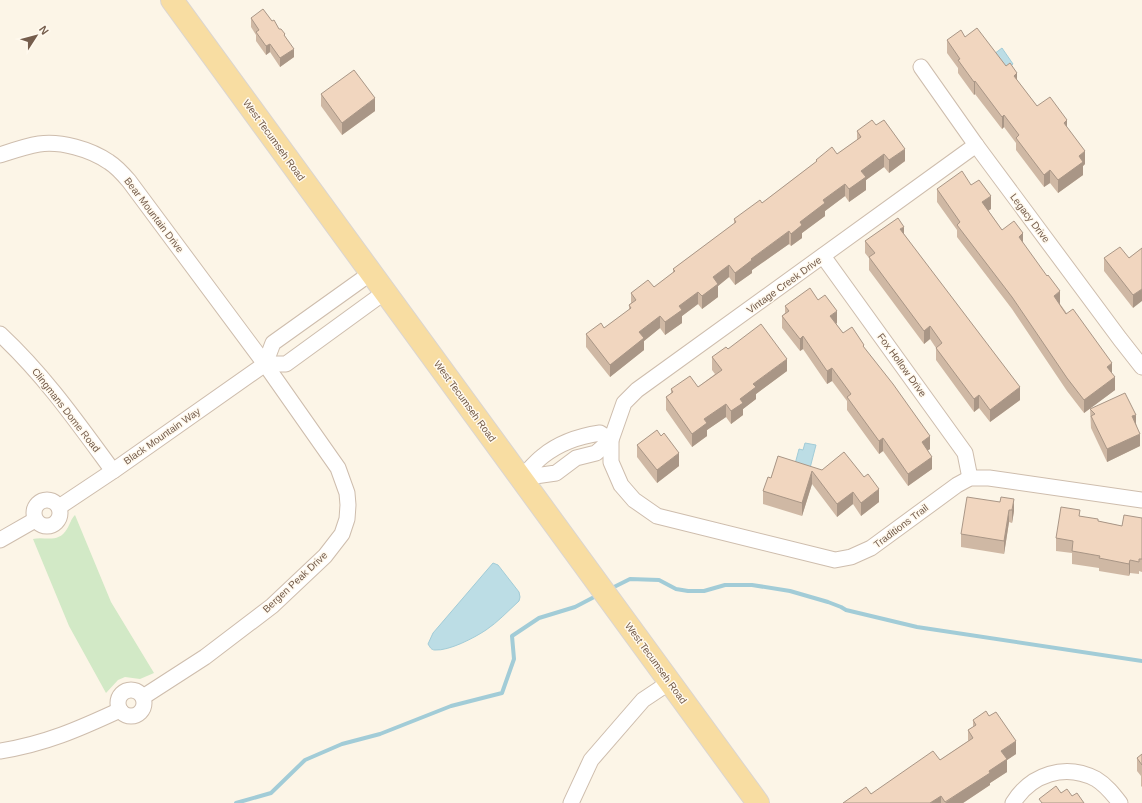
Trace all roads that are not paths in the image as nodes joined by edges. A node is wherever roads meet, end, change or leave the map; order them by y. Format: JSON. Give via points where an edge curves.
{"nodes":[{"id":1,"x":172,"y":0,"type":"edge"},
{"id":2,"x":921,"y":67,"type":"dead end"},
{"id":3,"x":976,"y":145,"type":"junction"},
{"id":4,"x":0,"y":155,"type":"edge"},
{"id":5,"x":823,"y":256,"type":"junction"},
{"id":6,"x":371,"y":273,"type":"junction"},
{"id":7,"x":385,"y":292,"type":"junction"},
{"id":8,"x":0,"y":334,"type":"edge"},
{"id":9,"x":265,"y":364,"type":"junction"},
{"id":10,"x":1142,"y":367,"type":"edge"},
{"id":11,"x":611,"y":440,"type":"junction"},
{"id":12,"x":113,"y":471,"type":"junction"},
{"id":13,"x":521,"y":478,"type":"junction"},
{"id":14,"x":970,"y":478,"type":"junction"},
{"id":15,"x":1142,"y":500,"type":"edge"},
{"id":16,"x":0,"y":540,"type":"edge"},
{"id":17,"x":670,"y":682,"type":"junction"},
{"id":18,"x":0,"y":751,"type":"edge"},
{"id":19,"x":571,"y":803,"type":"edge"},
{"id":20,"x":758,"y":803,"type":"edge"},
{"id":21,"x":1013,"y":803,"type":"edge"},
{"id":22,"x":1120,"y":803,"type":"edge"}],
"edges":[{"from":1,"to":6,"type":"main road","name":"West Tecumseh Road"},
{"from":2,"to":3,"type":"street","name":"Legacy Drive"},
{"from":3,"to":5,"type":"street","name":"Vintage Creek Drive"},
{"from":3,"to":10,"type":"street","name":"Legacy Drive"},
{"from":4,"to":9,"type":"street","name":"Bear Mountain Drive","via":[[38,144],[53,143],[81,149],[109,161],[129,181]]},
{"from":5,"to":11,"type":"street","name":"Vintage Creek Drive","via":[[637,390],[624,403]]},
{"from":5,"to":14,"type":"street","name":"Fox Hollow Drive","via":[[965,453]]},
{"from":6,"to":7,"type":"main road","name":"West Tecumseh Road"},
{"from":6,"to":9,"type":"street","via":[[273,342]]},
{"from":7,"to":9,"type":"street","via":[[286,364]]},
{"from":7,"to":13,"type":"main road","name":"West Tecumseh Road"},
{"from":8,"to":12,"type":"street","name":"Clingmans Dome Road","via":[[56,393]]},
{"from":9,"to":12,"type":"street","name":"Black Mountain Way"},
{"from":9,"to":18,"type":"street","name":"Bergen Peak Drive","via":[[338,468],[347,493],[347,519],[342,534],[325,556],[272,606],[205,657],[142,697],[133,691],[124,692],[118,701],[120,710],[77,730],[37,744]]},
{"from":11,"to":13,"type":"street","via":[[596,453],[576,458],[556,473]]},
{"from":11,"to":13,"type":"street","via":[[600,433],[583,435],[543,456]]},
{"from":11,"to":14,"type":"street","name":"Traditions Trail","via":[[611,462],[621,485],[634,500],[657,516],[835,560],[852,557],[871,548]]},
{"from":12,"to":16,"type":"street","name":"Black Mountain Way","via":[[59,507],[51,500],[40,502],[34,511],[36,520]]},
{"from":13,"to":17,"type":"main road","name":"West Tecumseh Road"},
{"from":14,"to":15,"type":"street","via":[[989,478]]},
{"from":17,"to":19,"type":"street","via":[[643,700],[591,760]]},
{"from":17,"to":20,"type":"main road","name":"West Tecumseh Road"},
{"from":21,"to":22,"type":"street","via":[[1034,780],[1052,772],[1076,772],[1096,780],[1110,790]]}]}
